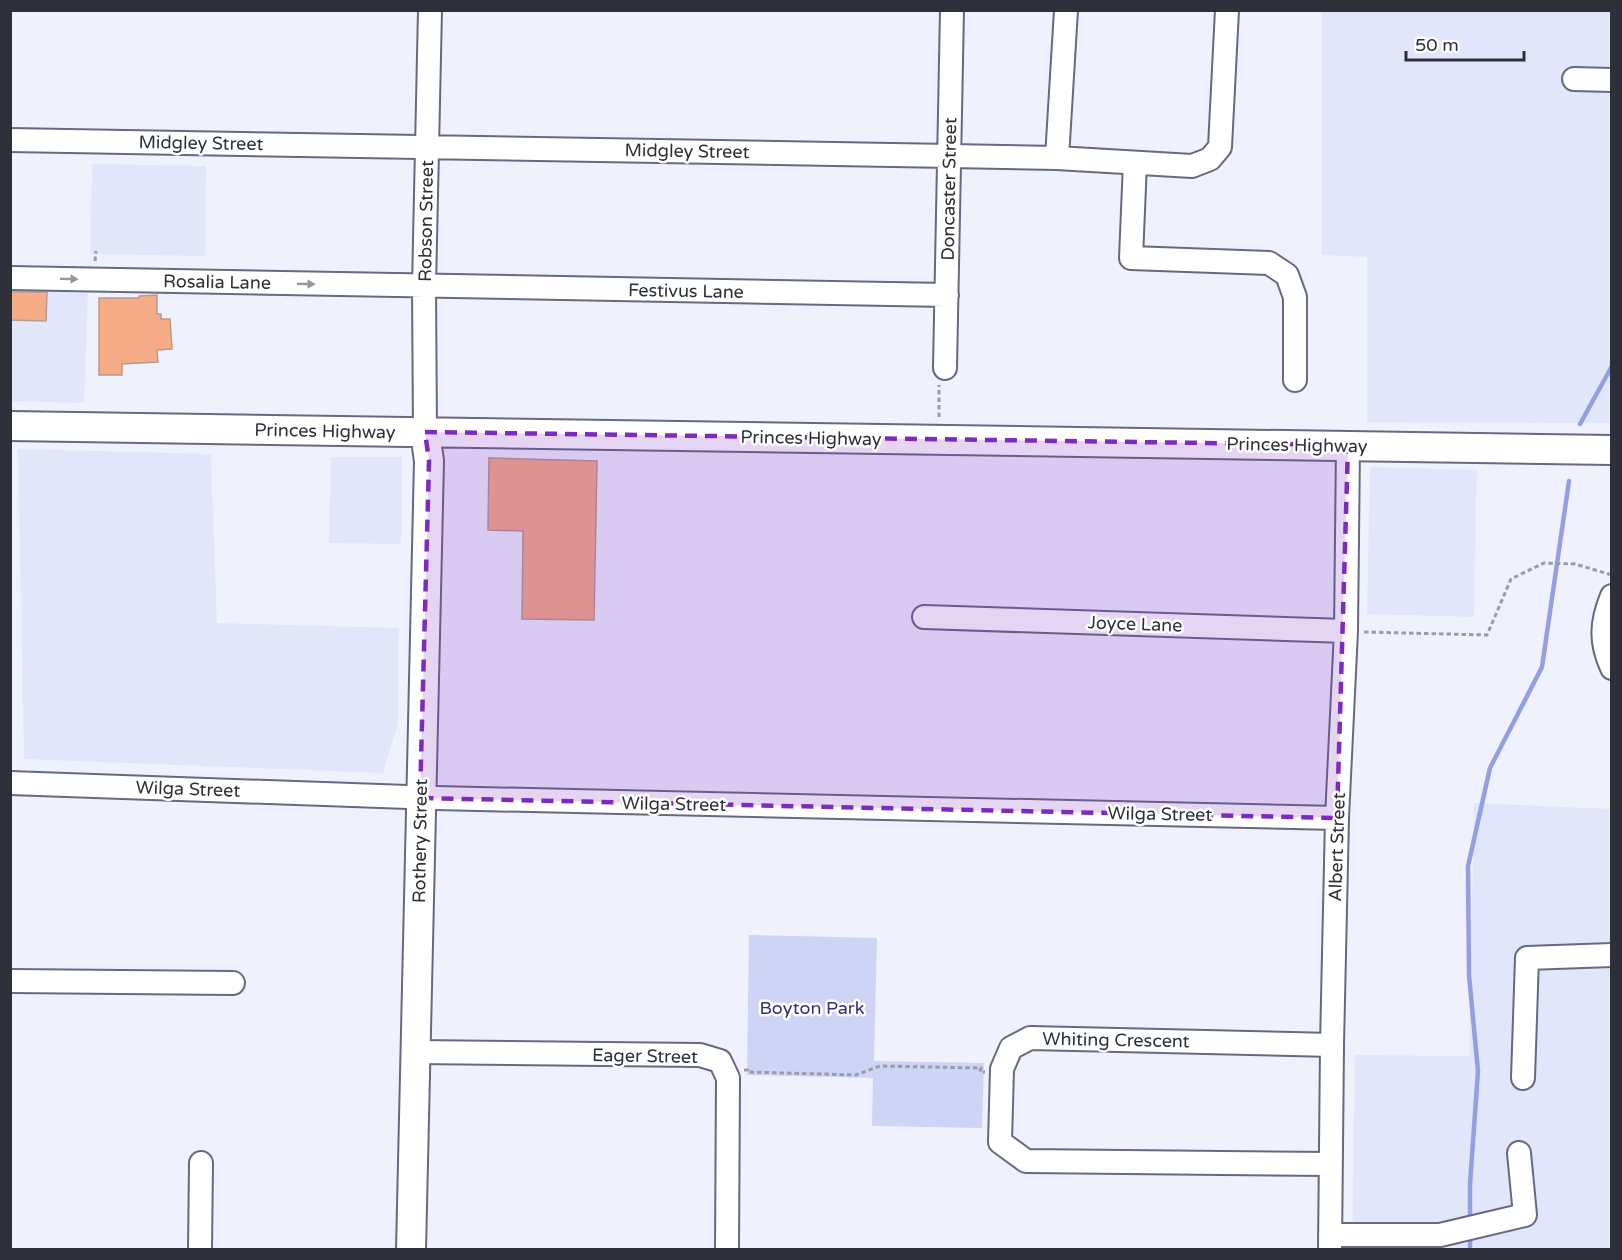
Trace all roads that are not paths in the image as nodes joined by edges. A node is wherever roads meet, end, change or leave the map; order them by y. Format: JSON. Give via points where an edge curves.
{"nodes":[{"id":1,"x":430,"y":10,"type":"edge"},
{"id":2,"x":952,"y":10,"type":"edge"},
{"id":3,"x":1066,"y":10,"type":"edge"},
{"id":4,"x":1227,"y":10,"type":"edge"},
{"id":5,"x":1574,"y":79,"type":"dead end"},
{"id":6,"x":1611,"y":80,"type":"edge"},
{"id":7,"x":10,"y":140,"type":"edge"},
{"id":8,"x":428,"y":147,"type":"junction"},
{"id":9,"x":950,"y":156,"type":"junction"},
{"id":10,"x":1057,"y":158,"type":"junction"},
{"id":11,"x":1135,"y":163,"type":"junction"},
{"id":12,"x":10,"y":278,"type":"edge"},
{"id":13,"x":424,"y":287,"type":"junction"},
{"id":14,"x":947,"y":295,"type":"junction"},
{"id":15,"x":942,"y":375,"type":"road end"},
{"id":16,"x":1295,"y":380,"type":"dead end"},
{"id":17,"x":10,"y":426,"type":"edge"},
{"id":18,"x":425,"y":432,"type":"junction"},
{"id":19,"x":1348,"y":445,"type":"junction"},
{"id":20,"x":1611,"y":450,"type":"edge"},
{"id":21,"x":1611,"y":596,"type":"edge"},
{"id":22,"x":924,"y":617,"type":"dead end"},
{"id":23,"x":1346,"y":631,"type":"junction"},
{"id":24,"x":1611,"y":668,"type":"edge"},
{"id":25,"x":10,"y":783,"type":"edge"},
{"id":26,"x":420,"y":798,"type":"junction"},
{"id":27,"x":1337,"y":818,"type":"junction"},
{"id":28,"x":1611,"y":955,"type":"edge"},
{"id":29,"x":10,"y":981,"type":"edge"},
{"id":30,"x":233,"y":983,"type":"dead end"},
{"id":31,"x":1332,"y":1045,"type":"junction"},
{"id":32,"x":416,"y":1052,"type":"junction"},
{"id":33,"x":1523,"y":1078,"type":"dead end"},
{"id":34,"x":1519,"y":1153,"type":"dead end"},
{"id":35,"x":201,"y":1163,"type":"dead end"},
{"id":36,"x":1330,"y":1164,"type":"junction"},
{"id":37,"x":1330,"y":1242,"type":"edge"},
{"id":38,"x":200,"y":1250,"type":"edge"},
{"id":39,"x":411,"y":1250,"type":"edge"},
{"id":40,"x":727,"y":1250,"type":"edge"}],
"edges":[{"from":1,"to":8,"type":"street","name":"Robson Street"},
{"from":2,"to":9,"type":"street","name":"Doncaster Street"},
{"from":3,"to":10,"type":"street"},
{"from":4,"to":11,"type":"street","name":"Midgley Street","via":[[1220,147],[1210,159],[1192,166]]},
{"from":5,"to":6,"type":"street"},
{"from":7,"to":8,"type":"street","name":"Midgley Street"},
{"from":8,"to":9,"type":"street","name":"Midgley Street"},
{"from":8,"to":13,"type":"street","name":"Robson Street"},
{"from":9,"to":10,"type":"street","name":"Midgley Street"},
{"from":9,"to":14,"type":"street","name":"Doncaster Street"},
{"from":10,"to":11,"type":"street","name":"Midgley Street"},
{"from":11,"to":16,"type":"street","via":[[1131,258],[1269,263],[1287,275],[1296,297]]},
{"from":12,"to":13,"type":"street","name":"Rosalia Lane","one_way":true},
{"from":13,"to":14,"type":"street","name":"Festivus Lane"},
{"from":13,"to":18,"type":"street","name":"Robson Street"},
{"from":14,"to":15,"type":"street","name":"Doncaster Street"},
{"from":17,"to":18,"type":"main road","name":"Princes Highway"},
{"from":18,"to":19,"type":"main road","name":"Princes Highway"},
{"from":18,"to":26,"type":"main road","name":"Rothery Street","via":[[429,483]]},
{"from":19,"to":20,"type":"main road","name":"Princes Highway"},
{"from":19,"to":23,"type":"street","name":"Albert Street"},
{"from":21,"to":24,"type":"street","via":[[1602,639]]},
{"from":22,"to":23,"type":"street","name":"Joyce Lane"},
{"from":23,"to":27,"type":"street","name":"Albert Street"},
{"from":25,"to":26,"type":"street","name":"Wilga Street"},
{"from":26,"to":27,"type":"street","name":"Wilga Street"},
{"from":26,"to":32,"type":"main road","name":"Rothery Street"},
{"from":27,"to":31,"type":"street","name":"Albert Street"},
{"from":28,"to":33,"type":"street","via":[[1527,958]]},
{"from":29,"to":30,"type":"street"},
{"from":31,"to":36,"type":"street","name":"Albert Street"},
{"from":31,"to":36,"type":"street","name":"Whiting Crescent","via":[[1030,1038],[1011,1047],[1002,1071],[1000,1142],[1026,1161]]},
{"from":32,"to":39,"type":"main road","name":"Rothery Street"},
{"from":32,"to":40,"type":"street","name":"Eager Street","via":[[700,1055],[720,1061],[728,1078]]},
{"from":34,"to":37,"type":"street","via":[[1525,1215],[1440,1235]]},
{"from":35,"to":38,"type":"street"},
{"from":36,"to":37,"type":"street","name":"Albert Street"}]}
